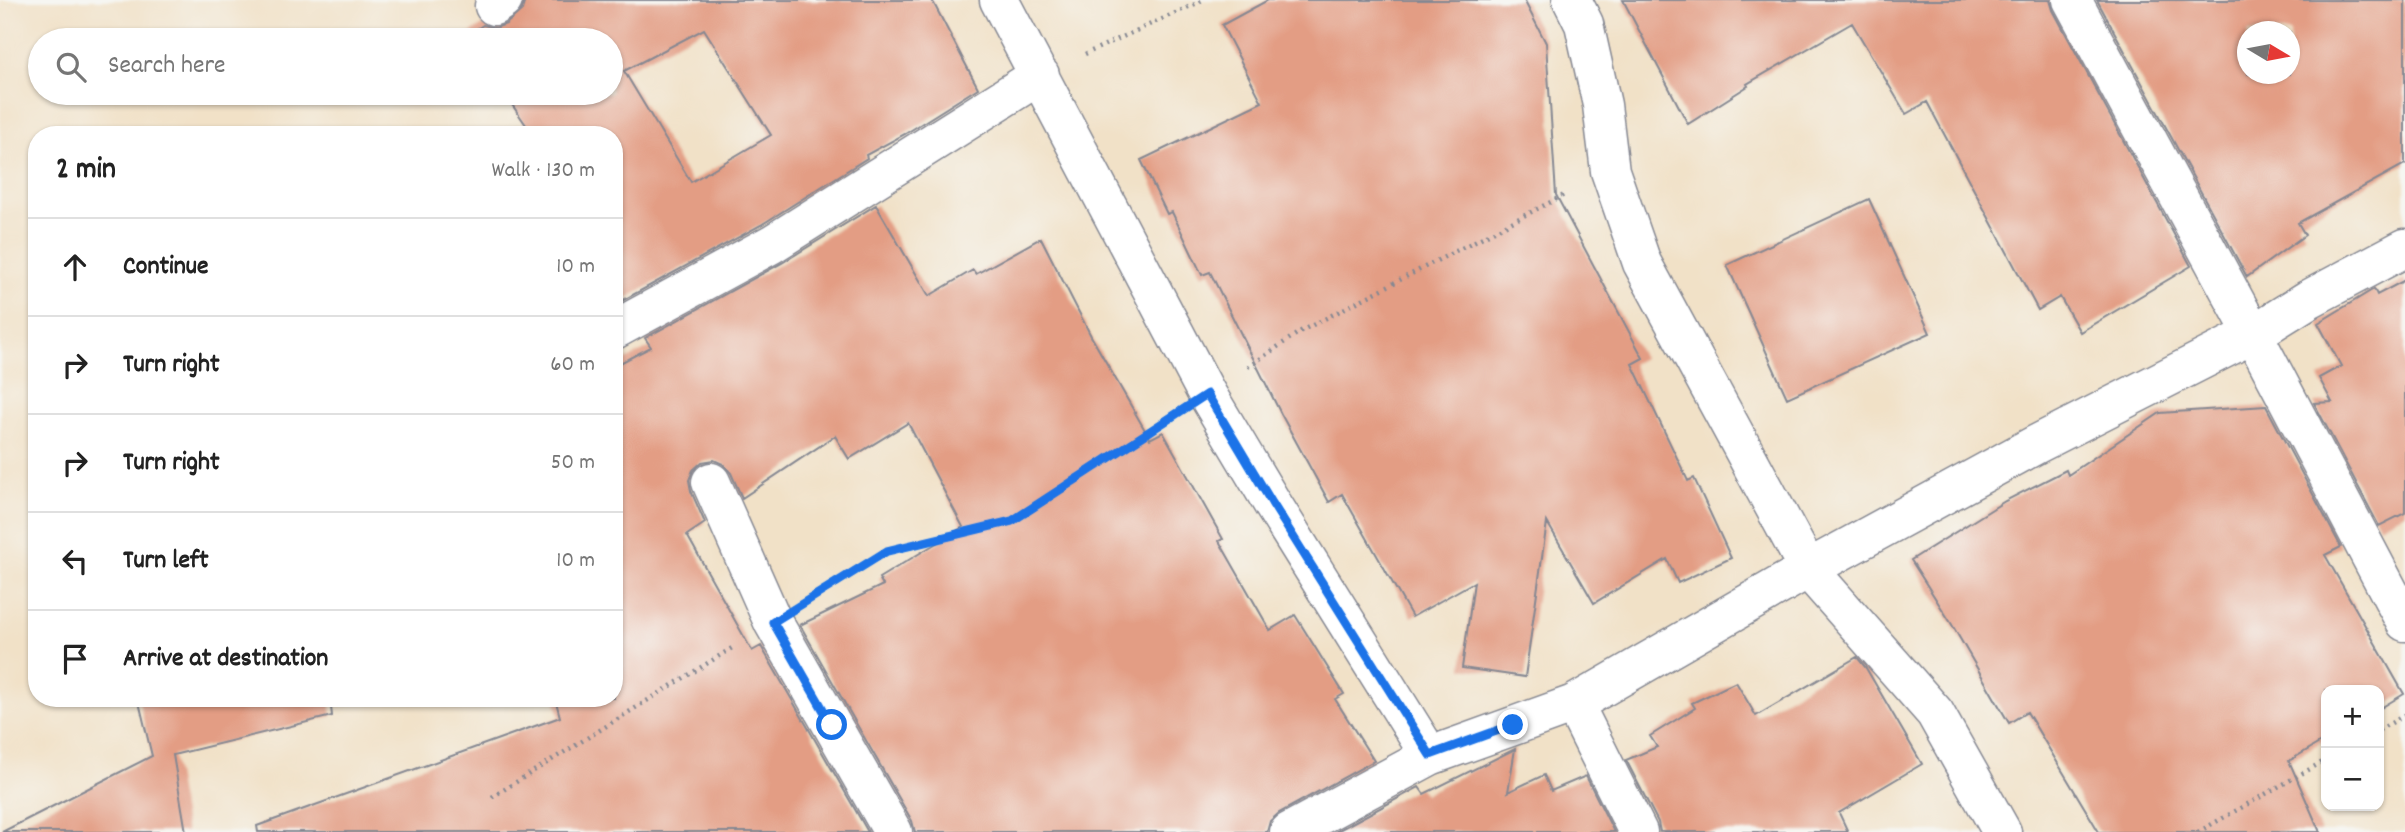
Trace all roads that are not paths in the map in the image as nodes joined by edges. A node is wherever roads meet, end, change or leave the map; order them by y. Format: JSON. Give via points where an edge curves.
{"nodes":[{"id":1,"x":999,"y":0,"type":"edge"},
{"id":2,"x":1572,"y":0,"type":"edge"},
{"id":3,"x":2072,"y":0,"type":"edge"},
{"id":4,"x":1040,"y":75,"type":"junction"},
{"id":5,"x":2405,"y":248,"type":"edge"},
{"id":6,"x":623,"y":325,"type":"edge"},
{"id":7,"x":2253,"y":334,"type":"junction"},
{"id":8,"x":711,"y":482,"type":"dead end"},
{"id":9,"x":1808,"y":569,"type":"junction"},
{"id":10,"x":2405,"y":622,"type":"edge"},
{"id":11,"x":1574,"y":704,"type":"junction"},
{"id":12,"x":1430,"y":755,"type":"junction"},
{"id":13,"x":893,"y":832,"type":"edge"},
{"id":14,"x":1289,"y":832,"type":"edge"},
{"id":15,"x":1639,"y":832,"type":"edge"},
{"id":16,"x":2001,"y":832,"type":"edge"}],
"edges":[{"from":1,"to":4,"type":"street"},
{"from":2,"to":9,"type":"street","via":[[1584,24],[1600,92],[1610,171],[1642,262]]},
{"from":3,"to":7,"type":"street"},
{"from":4,"to":6,"type":"street","via":[[772,244]]},
{"from":4,"to":12,"type":"street","via":[[1207,394]]},
{"from":5,"to":7,"type":"street"},
{"from":7,"to":9,"type":"street","via":[[2037,444]]},
{"from":7,"to":10,"type":"street"},
{"from":8,"to":13,"type":"street","via":[[773,622]]},
{"from":9,"to":11,"type":"street"},
{"from":9,"to":16,"type":"street","via":[[1935,713]]},
{"from":11,"to":12,"type":"street"},
{"from":11,"to":15,"type":"street"},
{"from":12,"to":14,"type":"street"}]}
